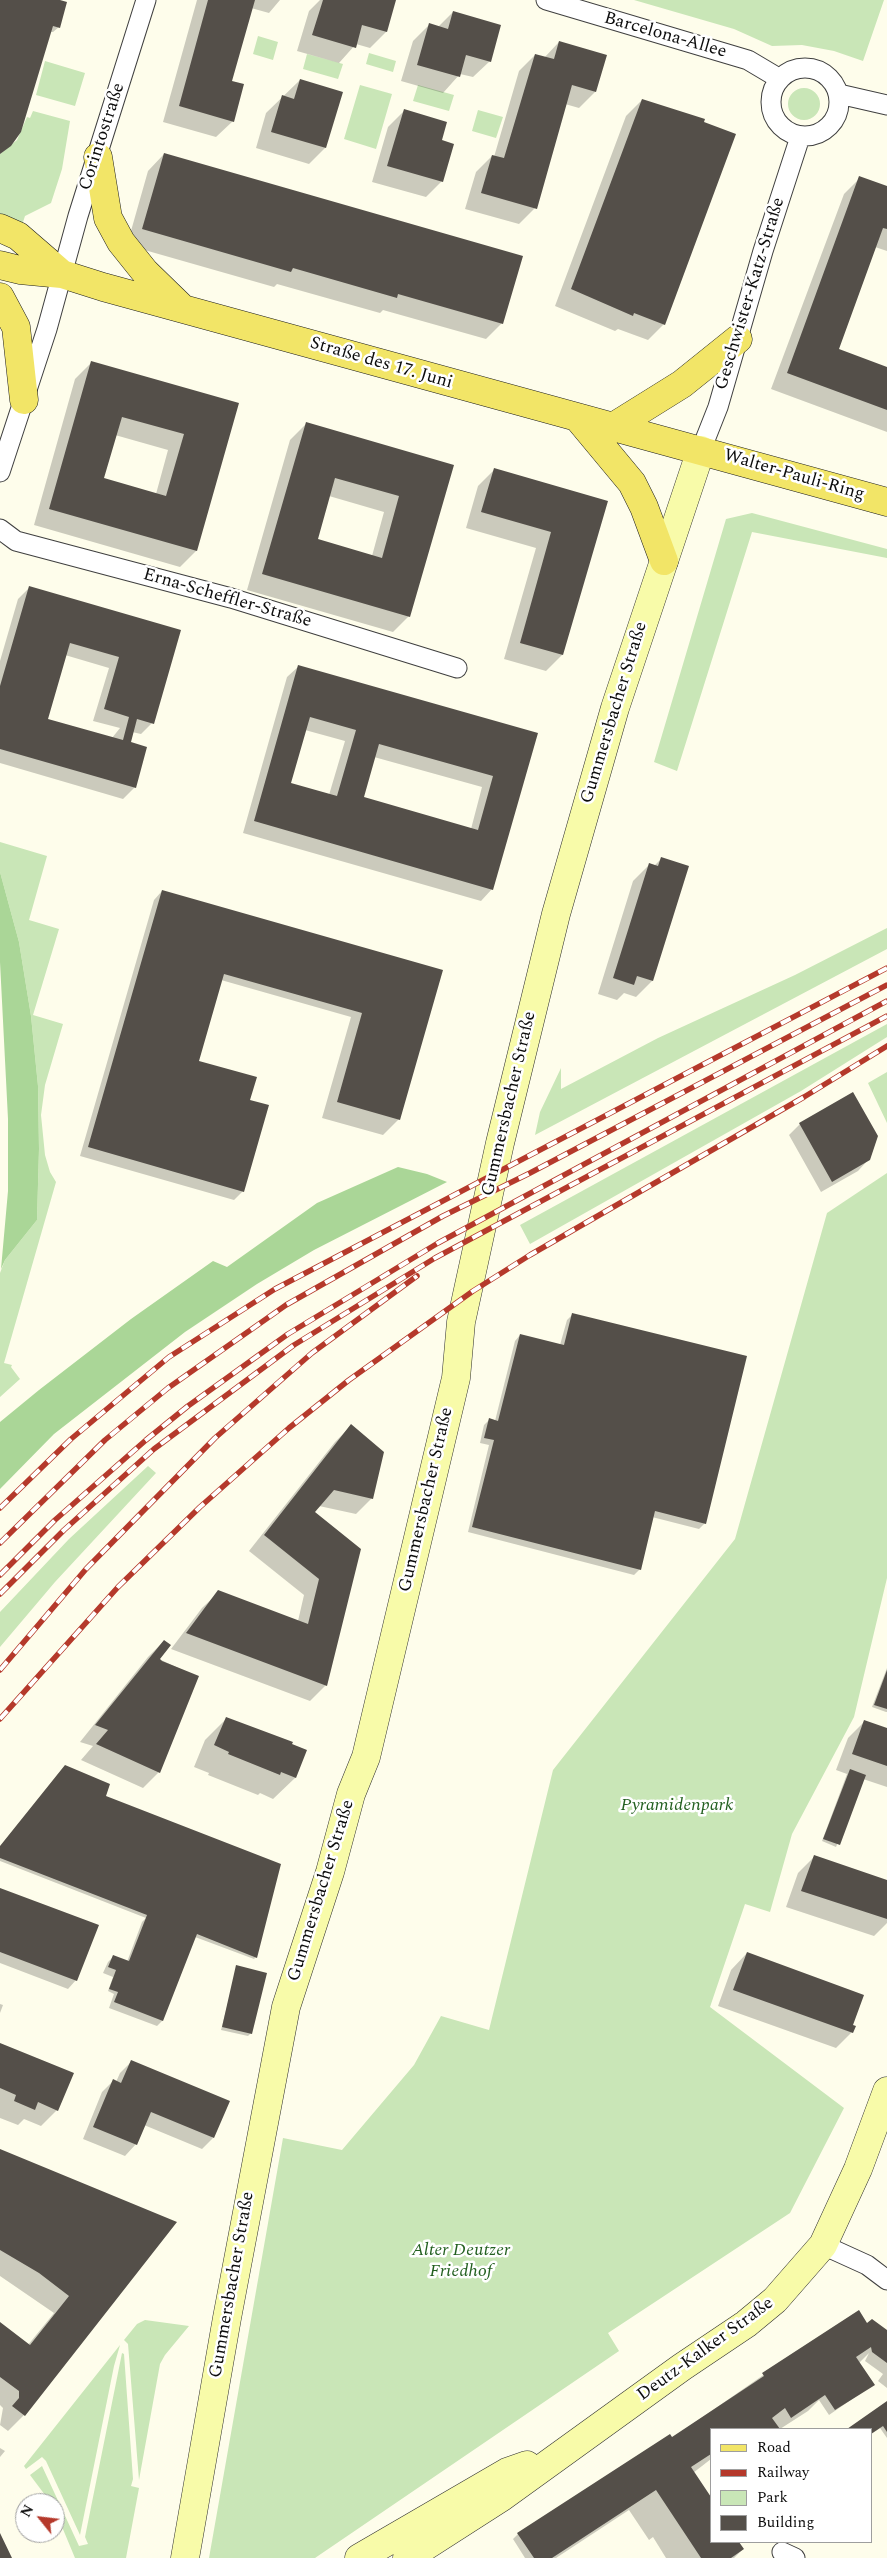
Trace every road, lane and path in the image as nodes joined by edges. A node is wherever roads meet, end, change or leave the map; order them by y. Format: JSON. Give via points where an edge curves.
{"nodes":[{"id":1,"x":146,"y":0,"type":"edge"},
{"id":2,"x":546,"y":0,"type":"edge"},
{"id":3,"x":780,"y":79,"type":"junction"},
{"id":4,"x":839,"y":94,"type":"junction"},
{"id":5,"x":887,"y":105,"type":"edge"},
{"id":6,"x":800,"y":137,"type":"junction"},
{"id":7,"x":98,"y":158,"type":"junction"},
{"id":8,"x":0,"y":228,"type":"edge"},
{"id":9,"x":0,"y":265,"type":"edge"},
{"id":10,"x":62,"y":274,"type":"junction"},
{"id":11,"x":0,"y":297,"type":"edge"},
{"id":12,"x":181,"y":307,"type":"junction"},
{"id":13,"x":738,"y":339,"type":"junction"},
{"id":14,"x":24,"y":400,"type":"junction"},
{"id":15,"x":578,"y":418,"type":"junction"},
{"id":16,"x":613,"y":427,"type":"junction"},
{"id":17,"x":701,"y":450,"type":"junction"},
{"id":18,"x":0,"y":472,"type":"edge"},
{"id":19,"x":887,"y":502,"type":"edge"},
{"id":20,"x":0,"y":529,"type":"edge"},
{"id":21,"x":664,"y":561,"type":"junction"},
{"id":22,"x":457,"y":668,"type":"dead end"},
{"id":23,"x":887,"y":2091,"type":"edge"},
{"id":24,"x":823,"y":2246,"type":"junction"},
{"id":25,"x":887,"y":2280,"type":"edge"},
{"id":26,"x":564,"y":2452,"type":"junction"},
{"id":27,"x":364,"y":2557,"type":"edge"},
{"id":28,"x":185,"y":2558,"type":"edge"},
{"id":29,"x":407,"y":2558,"type":"edge"}],
"edges":[{"from":1,"to":7,"type":"street","name":"Corintostraße"},
{"from":2,"to":3,"type":"street","name":"Barcelona-Allee","via":[[748,60]]},
{"from":3,"to":4,"type":"street","via":[[795,70],[814,69],[830,78]]},
{"from":3,"to":6,"type":"street","via":[[771,98],[775,119],[781,127]]},
{"from":4,"to":5,"type":"street"},
{"from":4,"to":6,"type":"street","via":[[839,108],[834,121],[813,136]]},
{"from":6,"to":13,"type":"street","name":"Geschwister-Katz-Straße"},
{"from":7,"to":10,"type":"street","name":"Corintostraße"},
{"from":7,"to":12,"type":"main road","via":[[108,218],[121,242],[145,272]]},
{"from":8,"to":10,"type":"main road","name":"Straße des 17. Juni","via":[[18,236]]},
{"from":9,"to":10,"type":"main road","name":"Straße des 17. Juni"},
{"from":10,"to":12,"type":"main road","name":"Straße des 17. Juni"},
{"from":10,"to":14,"type":"street"},
{"from":11,"to":14,"type":"main road","via":[[16,327]]},
{"from":12,"to":15,"type":"main road","name":"Straße des 17. Juni"},
{"from":13,"to":16,"type":"main road","via":[[682,384]]},
{"from":13,"to":17,"type":"street","name":"Geschwister-Katz-Straße","via":[[718,408]]},
{"from":14,"to":18,"type":"street"},
{"from":15,"to":16,"type":"main road","name":"Straße des 17. Juni"},
{"from":15,"to":21,"type":"main road","via":[[632,484]]},
{"from":16,"to":17,"type":"main road","name":"Straße des 17. Juni"},
{"from":17,"to":19,"type":"main road","name":"Walter-Pauli-Ring"},
{"from":17,"to":21,"type":"street","name":"Gummersbacher Straße"},
{"from":20,"to":22,"type":"street","name":"Erna-Scheffler-Straße","via":[[16,541],[231,598]]},
{"from":21,"to":28,"type":"street","name":"Gummersbacher Straße","via":[[615,708],[556,914],[500,1143],[461,1322],[456,1378],[366,1757],[351,1794],[330,1872],[286,2007]]},
{"from":23,"to":24,"type":"street","name":"Deutz-Kalker Straße","via":[[858,2169]]},
{"from":24,"to":25,"type":"street","via":[[867,2265]]},
{"from":24,"to":26,"type":"street","name":"Deutz-Kalker Straße","via":[[776,2300],[746,2324]]},
{"from":26,"to":27,"type":"street","name":"Deutz-Kalker Straße","via":[[507,2472]]},
{"from":26,"to":29,"type":"street","name":"Deutz-Kalker Straße","via":[[502,2498]]}]}
